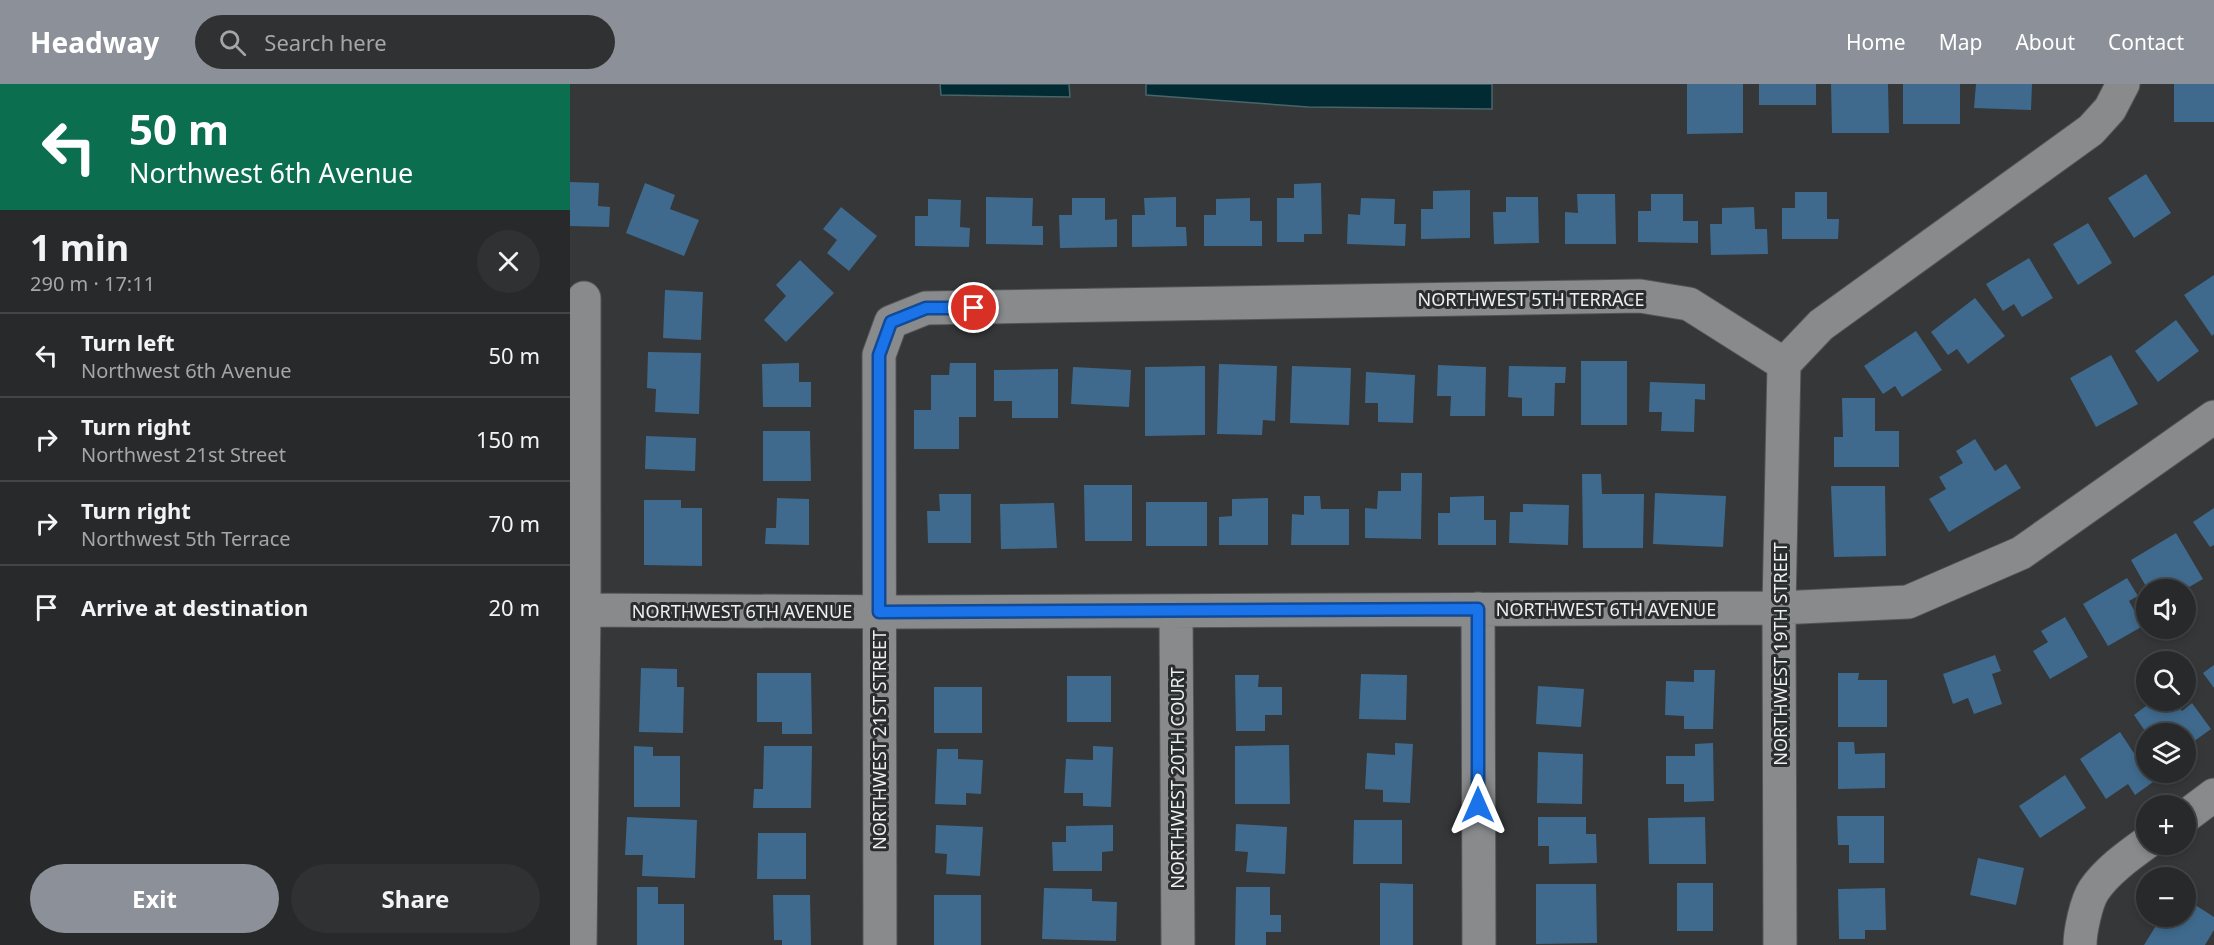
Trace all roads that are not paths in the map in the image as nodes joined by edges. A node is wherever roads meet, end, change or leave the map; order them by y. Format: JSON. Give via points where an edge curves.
{"nodes":[{"id":1,"x":2122,"y":84,"type":"edge"},
{"id":2,"x":584,"y":298,"type":"dead end"},
{"id":3,"x":891,"y":322,"type":"joint"},
{"id":4,"x":1784,"y":364,"type":"junction"},
{"id":5,"x":2214,"y":417,"type":"edge"},
{"id":6,"x":1779,"y":608,"type":"junction"},
{"id":7,"x":1478,"y":609,"type":"junction"},
{"id":8,"x":584,"y":610,"type":"junction"},
{"id":9,"x":1176,"y":611,"type":"junction"},
{"id":10,"x":879,"y":612,"type":"junction"},
{"id":11,"x":2214,"y":795,"type":"edge"},
{"id":12,"x":2196,"y":808,"type":"edge"},
{"id":13,"x":2136,"y":850,"type":"edge"},
{"id":14,"x":580,"y":945,"type":"edge"},
{"id":15,"x":880,"y":945,"type":"edge"},
{"id":16,"x":1178,"y":945,"type":"edge"},
{"id":17,"x":1479,"y":945,"type":"edge"},
{"id":18,"x":1780,"y":945,"type":"edge"},
{"id":19,"x":2080,"y":945,"type":"edge"}],
"edges":[{"from":1,"to":4,"type":"street","via":[[2110,109],[2091,130],[1821,325]]},
{"from":2,"to":8,"type":"street"},
{"from":3,"to":4,"type":"street","name":"NORTHWEST 5TH TERRACE","via":[[926,308],[1640,296],[1689,304]]},
{"from":3,"to":10,"type":"street","name":"NORTHWEST 21ST STREET","via":[[879,355]]},
{"from":4,"to":6,"type":"street","name":"NORTHWEST 19TH STREET"},
{"from":5,"to":6,"type":"street","name":"NORTHWEST 6TH AVENUE","via":[[2021,553],[2001,562],[1908,602]]},
{"from":6,"to":7,"type":"street","name":"NORTHWEST 6TH AVENUE"},
{"from":6,"to":18,"type":"street","name":"NORTHWEST 19TH STREET"},
{"from":7,"to":9,"type":"street","name":"NORTHWEST 6TH AVENUE"},
{"from":7,"to":17,"type":"street"},
{"from":8,"to":10,"type":"street","name":"NORTHWEST 6TH AVENUE"},
{"from":8,"to":14,"type":"street"},
{"from":9,"to":10,"type":"street","name":"NORTHWEST 6TH AVENUE"},
{"from":9,"to":16,"type":"street","name":"NORTHWEST 20TH COURT"},
{"from":10,"to":15,"type":"street","name":"NORTHWEST 21ST STREET"},
{"from":11,"to":12,"type":"street"},
{"from":13,"to":19,"type":"street","via":[[2093,891]]}]}
